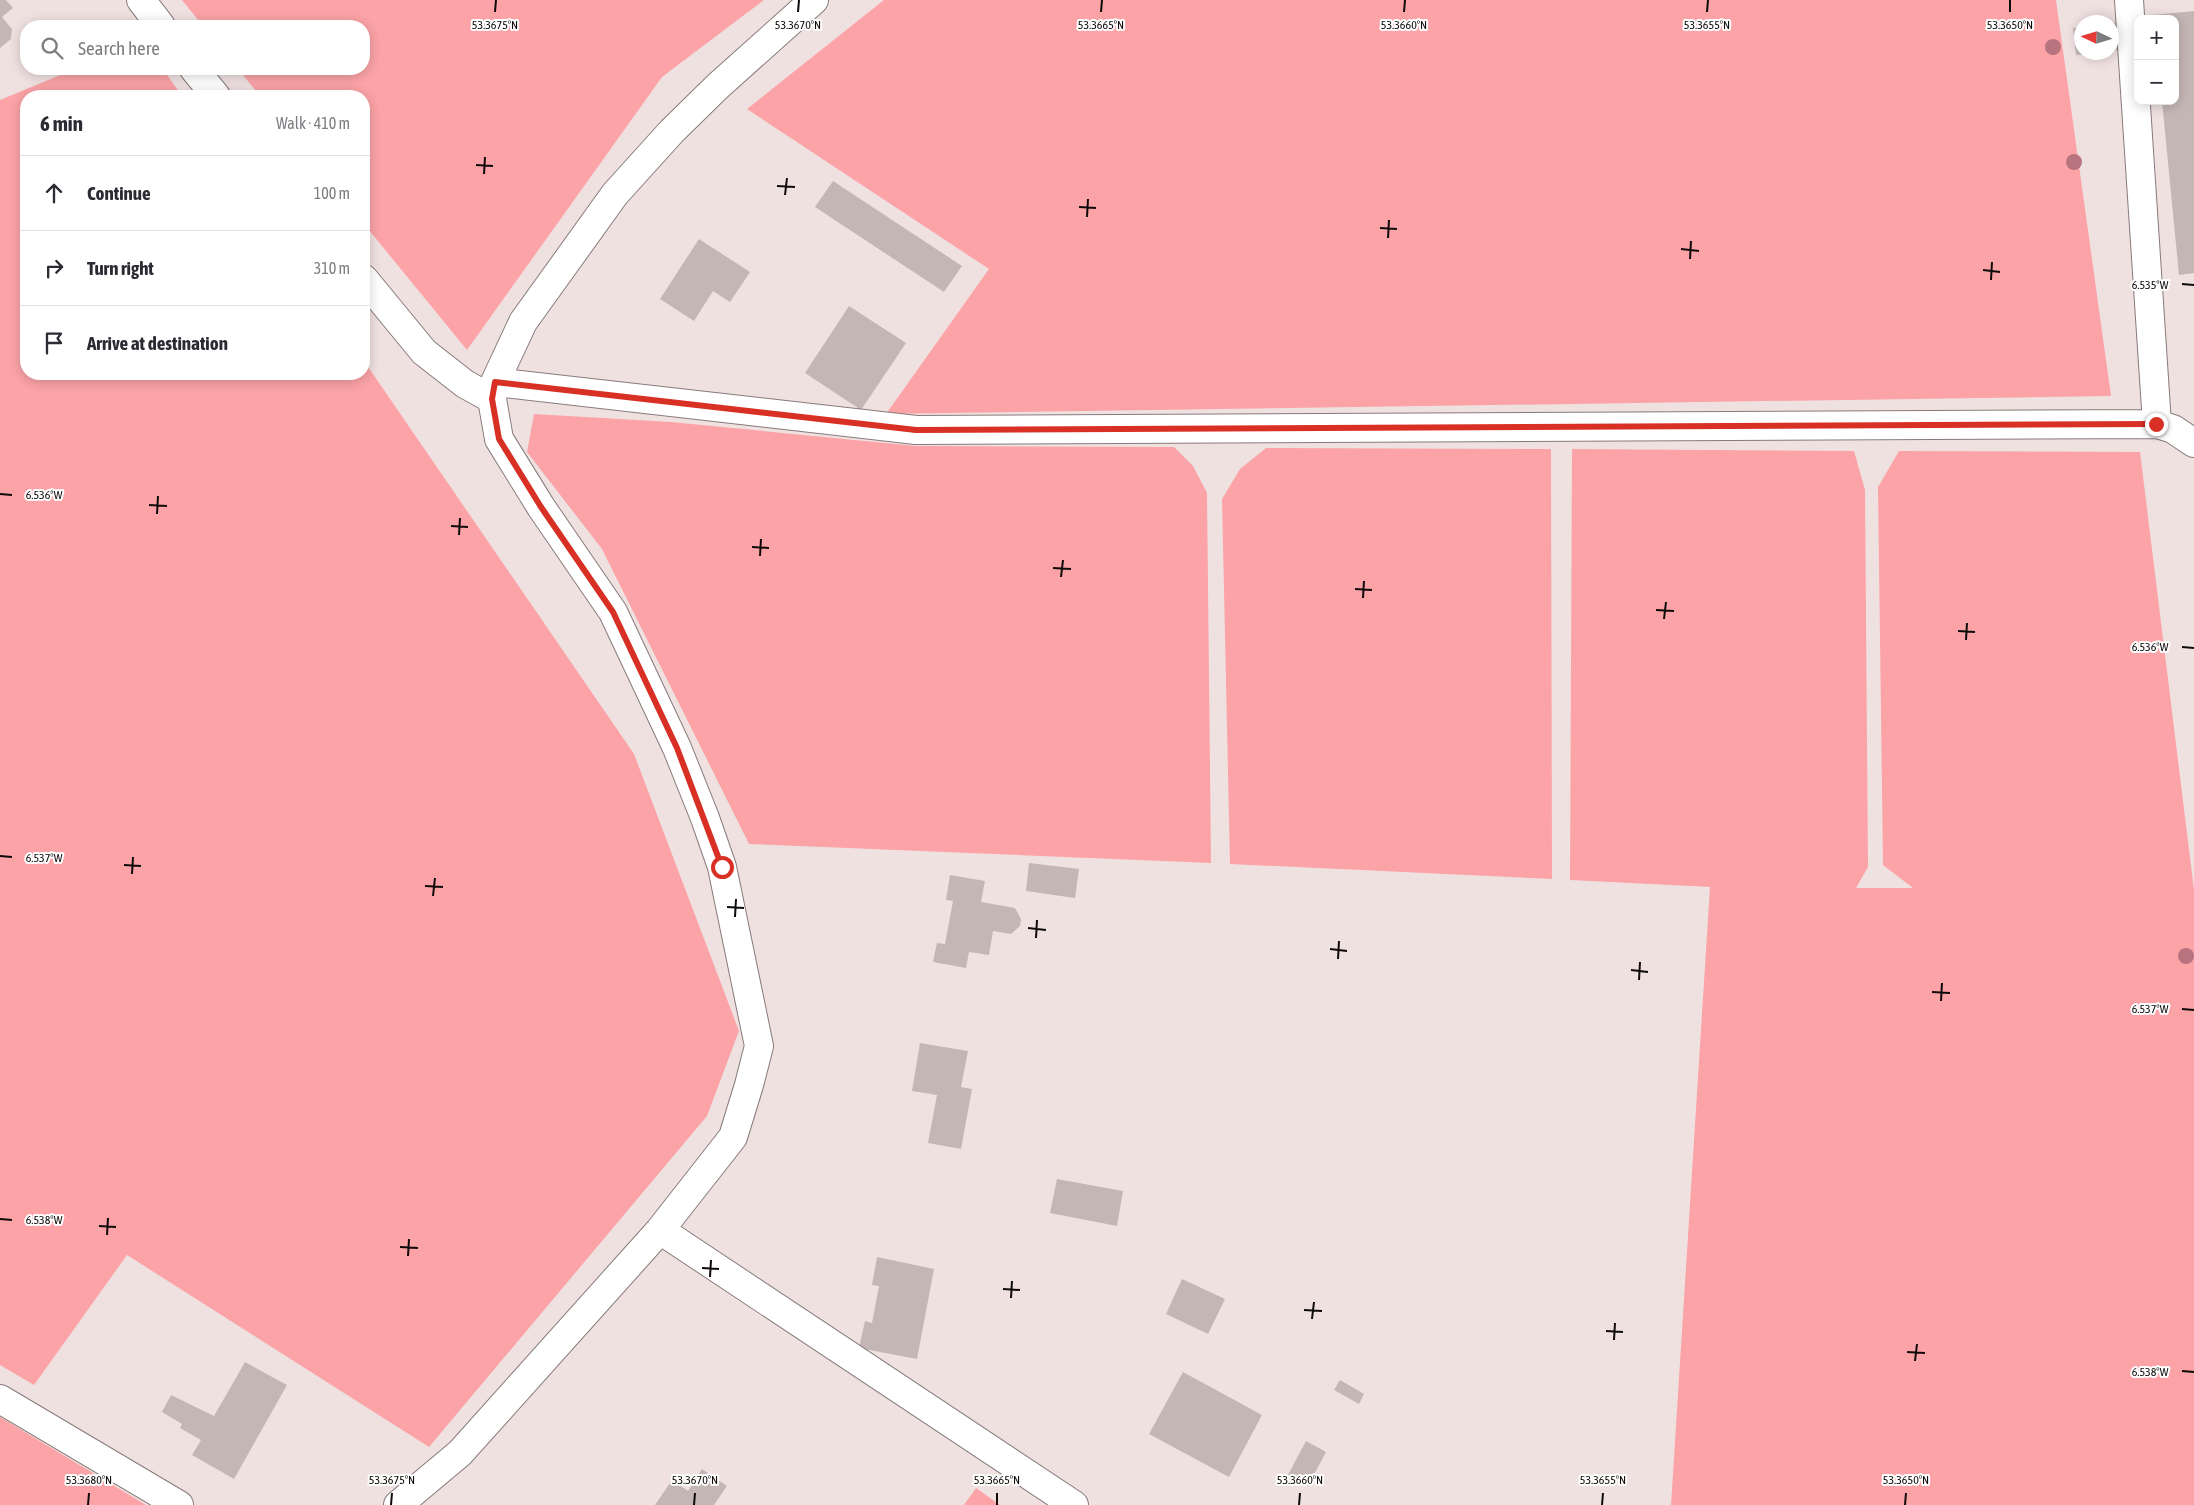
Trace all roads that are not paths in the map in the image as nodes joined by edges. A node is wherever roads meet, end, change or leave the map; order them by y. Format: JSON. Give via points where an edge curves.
{"nodes":[{"id":1,"x":141,"y":0,"type":"edge"},
{"id":2,"x":814,"y":0,"type":"edge"},
{"id":3,"x":2129,"y":0,"type":"edge"},
{"id":4,"x":157,"y":20,"type":"edge"},
{"id":5,"x":199,"y":75,"type":"edge"},
{"id":6,"x":211,"y":90,"type":"edge"},
{"id":7,"x":370,"y":286,"type":"edge"},
{"id":8,"x":494,"y":390,"type":"junction"},
{"id":9,"x":2156,"y":424,"type":"junction"},
{"id":10,"x":2194,"y":443,"type":"edge"},
{"id":11,"x":660,"y":1230,"type":"junction"},
{"id":12,"x":0,"y":1399,"type":"edge"},
{"id":13,"x":179,"y":1505,"type":"edge"},
{"id":14,"x":398,"y":1505,"type":"edge"},
{"id":15,"x":1074,"y":1505,"type":"edge"}],
"edges":[{"from":1,"to":4,"type":"street"},
{"from":2,"to":8,"type":"street","via":[[718,86],[615,194],[523,322]]},
{"from":3,"to":9,"type":"street"},
{"from":5,"to":6,"type":"street"},
{"from":7,"to":8,"type":"street","via":[[424,352],[465,384]]},
{"from":8,"to":9,"type":"street","via":[[916,430]]},
{"from":8,"to":11,"type":"street","via":[[499,439],[613,612],[677,748],[722,867],[759,1046],[733,1137]]},
{"from":9,"to":10,"type":"street","via":[[2172,429]]},
{"from":11,"to":14,"type":"street","via":[[460,1454]]},
{"from":11,"to":15,"type":"street"},
{"from":12,"to":13,"type":"street"}]}
